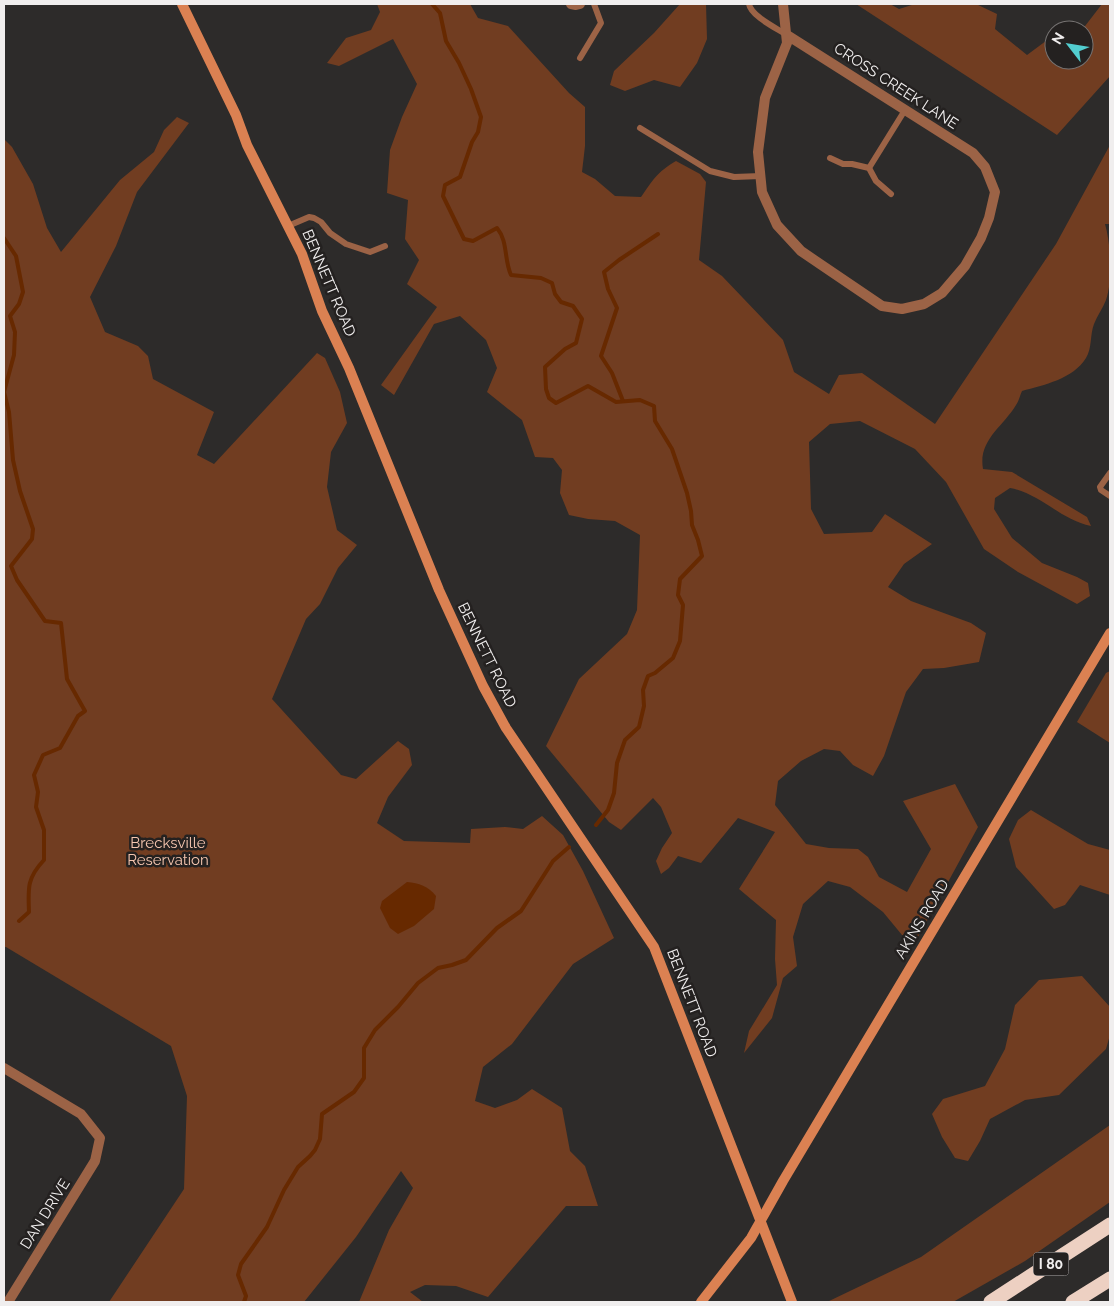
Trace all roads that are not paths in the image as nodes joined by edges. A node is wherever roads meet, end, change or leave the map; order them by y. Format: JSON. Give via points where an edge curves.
{"nodes":[{"id":1,"x":182,"y":4,"type":"edge"},
{"id":2,"x":571,"y":4,"type":"edge"},
{"id":3,"x":580,"y":4,"type":"edge"},
{"id":4,"x":594,"y":4,"type":"edge"},
{"id":5,"x":749,"y":4,"type":"edge"},
{"id":6,"x":783,"y":4,"type":"edge"},
{"id":7,"x":787,"y":35,"type":"junction"},
{"id":8,"x":580,"y":58,"type":"dead end"},
{"id":9,"x":905,"y":110,"type":"junction"},
{"id":10,"x":640,"y":128,"type":"dead end"},
{"id":11,"x":830,"y":158,"type":"dead end"},
{"id":12,"x":869,"y":168,"type":"junction"},
{"id":13,"x":761,"y":176,"type":"junction"},
{"id":14,"x":891,"y":194,"type":"dead end"},
{"id":15,"x":288,"y":226,"type":"junction"},
{"id":16,"x":385,"y":246,"type":"dead end"},
{"id":17,"x":1110,"y":473,"type":"edge"},
{"id":18,"x":1110,"y":496,"type":"edge"},
{"id":19,"x":1110,"y":632,"type":"edge"},
{"id":20,"x":4,"y":1068,"type":"edge"},
{"id":21,"x":760,"y":1220,"type":"junction"},
{"id":22,"x":1110,"y":1226,"type":"edge"},
{"id":23,"x":1110,"y":1279,"type":"edge"},
{"id":24,"x":8,"y":1302,"type":"edge"},
{"id":25,"x":701,"y":1302,"type":"edge"},
{"id":26,"x":792,"y":1302,"type":"edge"},
{"id":27,"x":991,"y":1302,"type":"edge"},
{"id":28,"x":1073,"y":1302,"type":"edge"}],
"edges":[{"from":1,"to":15,"type":"street","name":"BENNETT ROAD"},
{"from":2,"to":3,"type":"street"},
{"from":4,"to":8,"type":"lane","via":[[601,23]]},
{"from":5,"to":7,"type":"lane","via":[[756,15]]},
{"from":6,"to":7,"type":"street"},
{"from":7,"to":9,"type":"street","name":"CROSS CREEK LANE"},
{"from":7,"to":13,"type":"street","via":[[788,43],[765,98],[758,152]]},
{"from":9,"to":12,"type":"lane"},
{"from":9,"to":13,"type":"street","name":"CROSS CREEK LANE","via":[[973,153],[985,167],[995,192],[981,238],[965,266],[942,292],[924,304],[902,309],[882,306],[801,252],[777,225],[762,192]]},
{"from":10,"to":13,"type":"lane","via":[[710,171],[734,176]]},
{"from":11,"to":12,"type":"lane","via":[[843,164]]},
{"from":12,"to":14,"type":"lane","via":[[876,181]]},
{"from":15,"to":16,"type":"lane","via":[[314,218],[346,244],[370,252]]},
{"from":15,"to":21,"type":"street","name":"BENNETT ROAD","via":[[439,590],[483,686],[506,728],[654,947]]},
{"from":17,"to":18,"type":"lane","via":[[1100,487]]},
{"from":19,"to":21,"type":"street","name":"AKINS ROAD"},
{"from":20,"to":24,"type":"street","name":"DAN DRIVE","via":[[81,1114],[100,1138],[95,1161]]},
{"from":21,"to":25,"type":"street","name":"AKINS ROAD","via":[[742,1251]]},
{"from":21,"to":26,"type":"street","name":"BENNETT ROAD"},
{"from":22,"to":27,"type":"highway","number":"I 80"},
{"from":23,"to":28,"type":"highway"}]}
